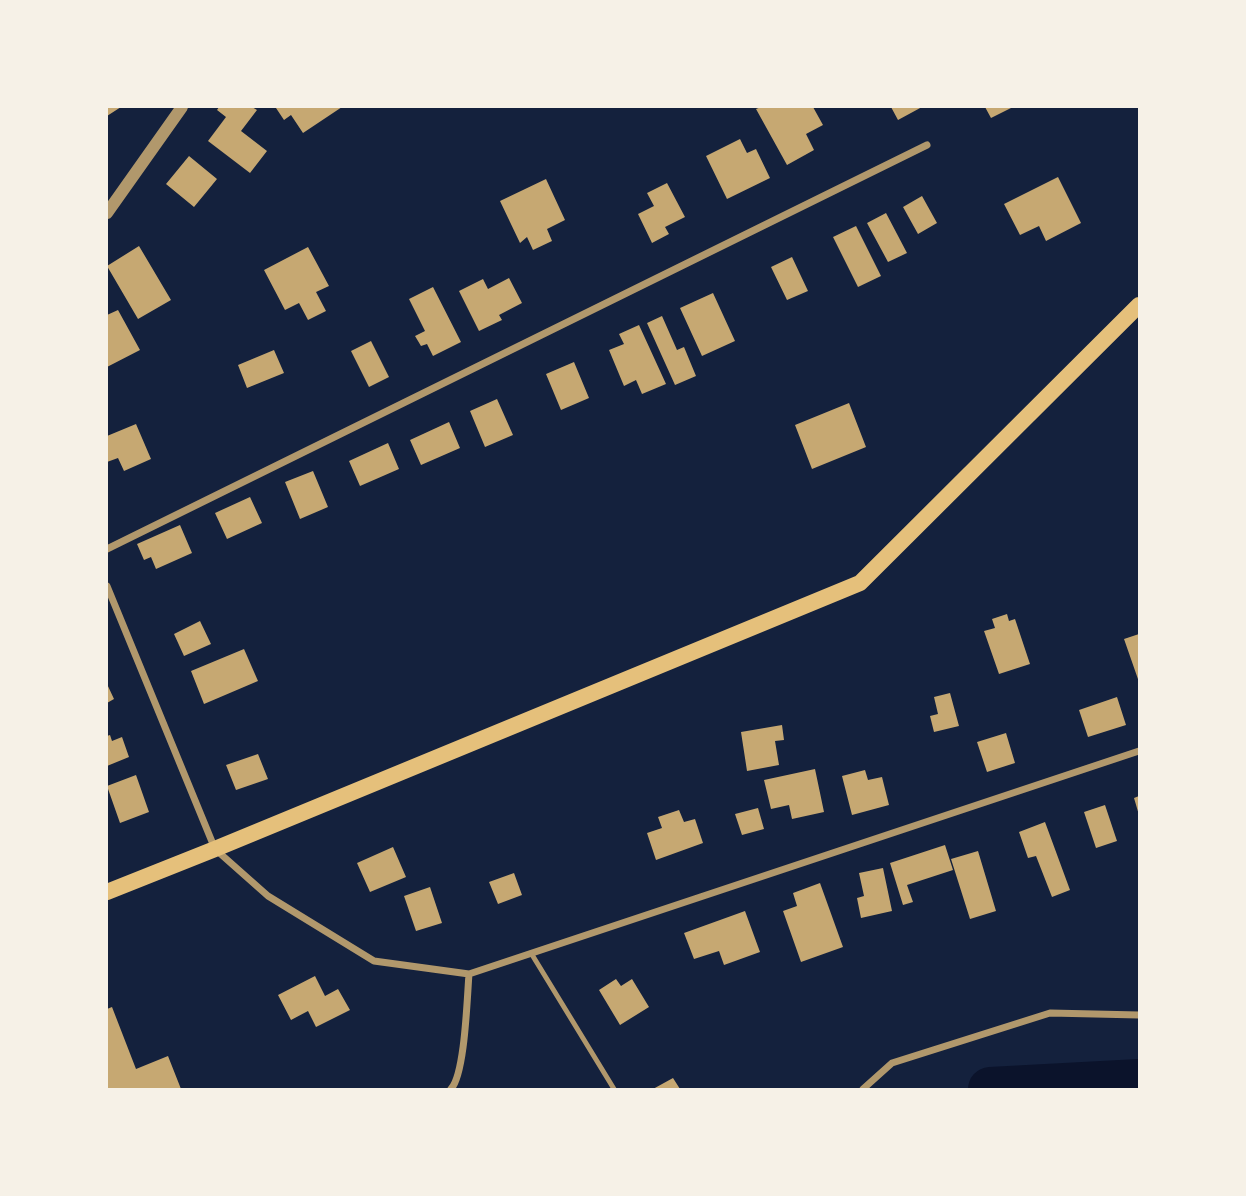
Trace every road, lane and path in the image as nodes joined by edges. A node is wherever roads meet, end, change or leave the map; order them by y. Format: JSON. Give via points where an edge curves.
{"nodes":[{"id":1,"x":182,"y":107,"type":"edge"},
{"id":2,"x":927,"y":145,"type":"dead end"},
{"id":3,"x":107,"y":213,"type":"edge"},
{"id":4,"x":1139,"y":305,"type":"edge"},
{"id":5,"x":107,"y":549,"type":"edge"},
{"id":6,"x":107,"y":586,"type":"edge"},
{"id":7,"x":1139,"y":751,"type":"edge"},
{"id":8,"x":215,"y":849,"type":"junction"},
{"id":9,"x":107,"y":892,"type":"edge"},
{"id":10,"x":531,"y":953,"type":"junction"},
{"id":11,"x":469,"y":974,"type":"junction"},
{"id":12,"x":1139,"y":1015,"type":"edge"},
{"id":13,"x":451,"y":1089,"type":"edge"},
{"id":14,"x":614,"y":1089,"type":"edge"},
{"id":15,"x":863,"y":1089,"type":"edge"}],
"edges":[{"from":1,"to":3,"type":"street"},
{"from":2,"to":5,"type":"street"},
{"from":4,"to":8,"type":"main road","via":[[860,583]]},
{"from":6,"to":8,"type":"street"},
{"from":7,"to":10,"type":"street"},
{"from":8,"to":9,"type":"main road"},
{"from":8,"to":11,"type":"street","via":[[268,896],[374,961]]},
{"from":10,"to":11,"type":"street"},
{"from":10,"to":14,"type":"lane"},
{"from":11,"to":13,"type":"street","via":[[460,1062]]},
{"from":12,"to":15,"type":"street","via":[[1050,1013],[892,1063]]}]}
